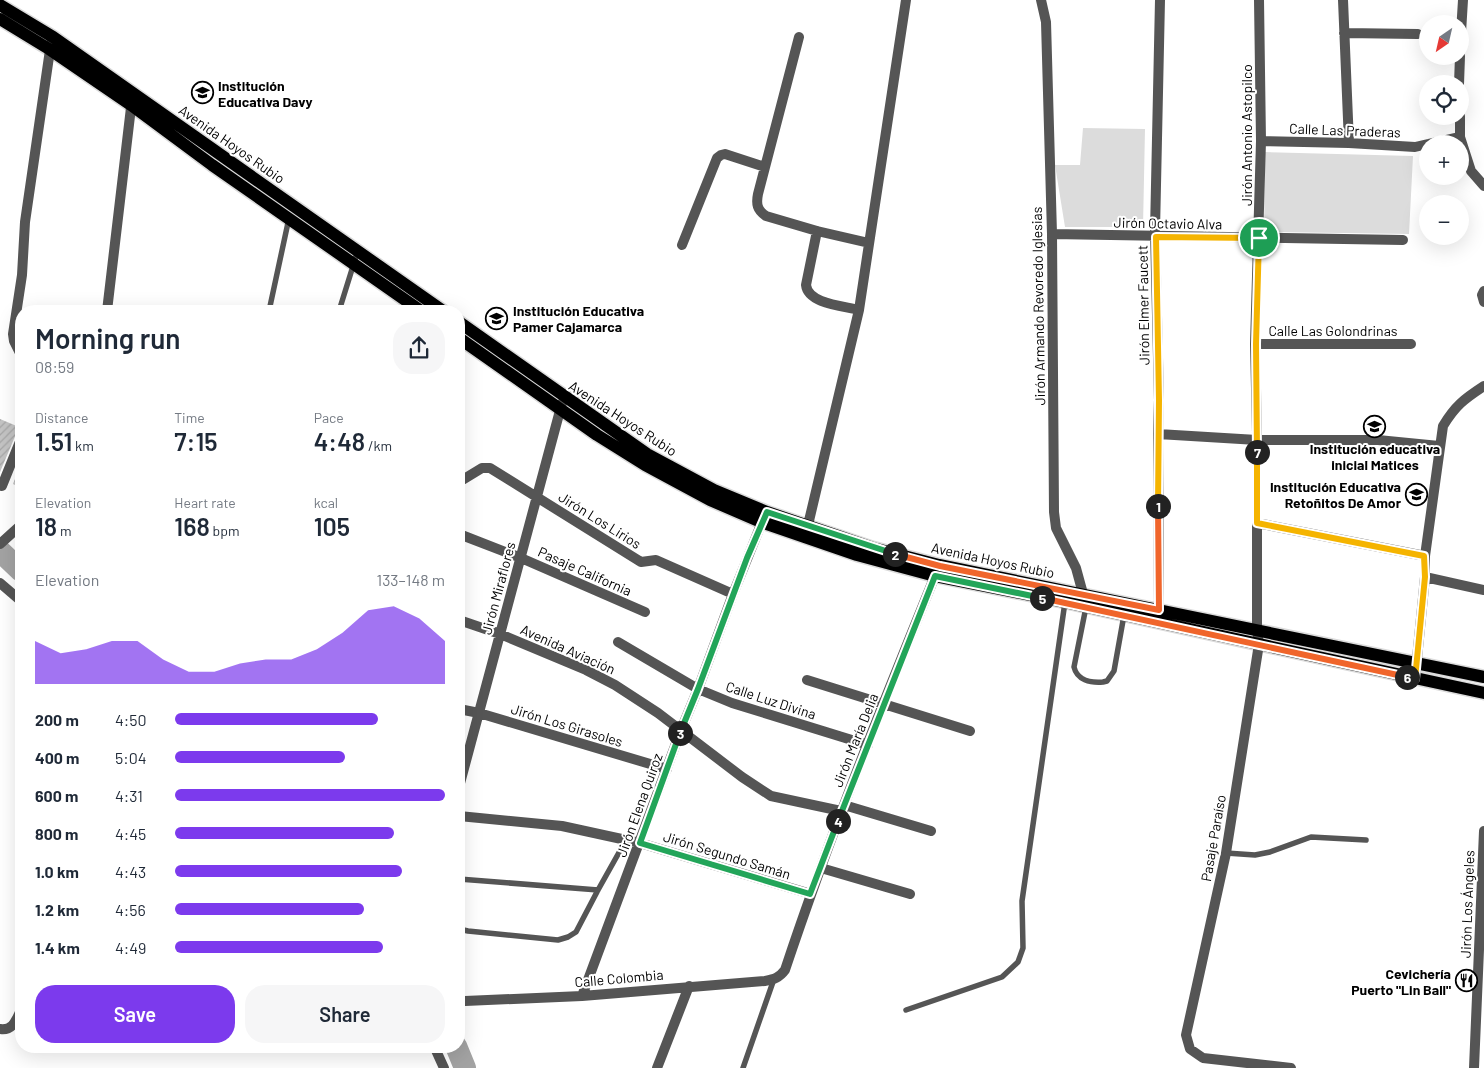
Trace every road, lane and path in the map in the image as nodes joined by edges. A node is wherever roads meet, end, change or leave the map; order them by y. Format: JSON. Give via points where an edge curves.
{"nodes":[{"id":1,"x":906,"y":0,"type":"edge"},
{"id":2,"x":1041,"y":0,"type":"edge"},
{"id":3,"x":1160,"y":0,"type":"edge"},
{"id":4,"x":1259,"y":0,"type":"edge"},
{"id":5,"x":1343,"y":0,"type":"edge"},
{"id":6,"x":1463,"y":0,"type":"edge"},
{"id":7,"x":0,"y":5,"type":"edge"},
{"id":8,"x":1462,"y":15,"type":"edge"},
{"id":9,"x":0,"y":19,"type":"edge"},
{"id":10,"x":1344,"y":33,"type":"junction"},
{"id":11,"x":1418,"y":34,"type":"dead end"},
{"id":12,"x":799,"y":37,"type":"dead end"},
{"id":13,"x":51,"y":43,"type":"junction"},
{"id":14,"x":133,"y":99,"type":"junction"},
{"id":15,"x":1261,"y":141,"type":"junction"},
{"id":16,"x":1349,"y":143,"type":"junction"},
{"id":17,"x":1419,"y":146,"type":"edge"},
{"id":18,"x":1469,"y":165,"type":"edge"},
{"id":19,"x":765,"y":167,"type":"junction"},
{"id":20,"x":1484,"y":186,"type":"edge"},
{"id":21,"x":292,"y":204,"type":"junction"},
{"id":22,"x":289,"y":218,"type":"junction"},
{"id":23,"x":817,"y":231,"type":"junction"},
{"id":24,"x":1052,"y":234,"type":"junction"},
{"id":25,"x":1156,"y":237,"type":"junction"},
{"id":26,"x":1259,"y":238,"type":"junction"},
{"id":27,"x":1403,"y":240,"type":"dead end"},
{"id":28,"x":869,"y":243,"type":"junction"},
{"id":29,"x":682,"y":245,"type":"dead end"},
{"id":30,"x":358,"y":250,"type":"junction"},
{"id":31,"x":354,"y":264,"type":"junction"},
{"id":32,"x":17,"y":305,"type":"edge"},
{"id":33,"x":107,"y":305,"type":"edge"},
{"id":34,"x":269,"y":305,"type":"edge"},
{"id":35,"x":341,"y":305,"type":"edge"},
{"id":36,"x":412,"y":305,"type":"edge"},
{"id":37,"x":427,"y":305,"type":"edge"},
{"id":38,"x":859,"y":310,"type":"junction"},
{"id":39,"x":15,"y":321,"type":"edge"},
{"id":40,"x":465,"y":327,"type":"edge"},
{"id":41,"x":465,"y":342,"type":"edge"},
{"id":42,"x":15,"y":343,"type":"edge"},
{"id":43,"x":1256,"y":344,"type":"junction"},
{"id":44,"x":1411,"y":344,"type":"dead end"},
{"id":45,"x":1484,"y":386,"type":"edge"},
{"id":46,"x":562,"y":403,"type":"junction"},
{"id":47,"x":1158,"y":434,"type":"junction"},
{"id":48,"x":1257,"y":440,"type":"junction"},
{"id":49,"x":1439,"y":446,"type":"junction"},
{"id":50,"x":15,"y":454,"type":"edge"},
{"id":51,"x":465,"y":478,"type":"edge"},
{"id":52,"x":2,"y":486,"type":"dead end"},
{"id":53,"x":537,"y":496,"type":"junction"},
{"id":54,"x":764,"y":517,"type":"junction"},
{"id":55,"x":1257,"y":523,"type":"junction"},
{"id":56,"x":808,"y":525,"type":"junction"},
{"id":57,"x":15,"y":530,"type":"edge"},
{"id":58,"x":465,"y":536,"type":"edge"},
{"id":59,"x":4,"y":540,"type":"edge"},
{"id":60,"x":1424,"y":556,"type":"junction"},
{"id":61,"x":521,"y":558,"type":"junction"},
{"id":62,"x":937,"y":571,"type":"junction"},
{"id":63,"x":1425,"y":577,"type":"junction"},
{"id":64,"x":0,"y":582,"type":"edge"},
{"id":65,"x":1484,"y":590,"type":"edge"},
{"id":66,"x":733,"y":594,"type":"junction"},
{"id":67,"x":15,"y":596,"type":"edge"},
{"id":68,"x":1085,"y":600,"type":"junction"},
{"id":69,"x":1065,"y":602,"type":"junction"},
{"id":70,"x":1159,"y":610,"type":"junction"},
{"id":71,"x":645,"y":612,"type":"dead end"},
{"id":72,"x":1124,"y":615,"type":"junction"},
{"id":73,"x":465,"y":622,"type":"edge"},
{"id":74,"x":1257,"y":630,"type":"junction"},
{"id":75,"x":500,"y":634,"type":"junction"},
{"id":76,"x":618,"y":642,"type":"dead end"},
{"id":77,"x":1259,"y":644,"type":"junction"},
{"id":78,"x":1416,"y":662,"type":"junction"},
{"id":79,"x":1484,"y":677,"type":"edge"},
{"id":80,"x":1415,"y":679,"type":"junction"},
{"id":81,"x":807,"y":680,"type":"dead end"},
{"id":82,"x":698,"y":689,"type":"junction"},
{"id":83,"x":1484,"y":693,"type":"edge"},
{"id":84,"x":884,"y":704,"type":"junction"},
{"id":85,"x":465,"y":710,"type":"edge"},
{"id":86,"x":479,"y":713,"type":"junction"},
{"id":87,"x":681,"y":730,"type":"junction"},
{"id":88,"x":970,"y":731,"type":"dead end"},
{"id":89,"x":868,"y":745,"type":"junction"},
{"id":90,"x":465,"y":765,"type":"edge"},
{"id":91,"x":667,"y":769,"type":"junction"},
{"id":92,"x":843,"y":808,"type":"junction"},
{"id":93,"x":465,"y":817,"type":"edge"},
{"id":94,"x":931,"y":831,"type":"dead end"},
{"id":95,"x":1484,"y":831,"type":"edge"},
{"id":96,"x":626,"y":840,"type":"junction"},
{"id":97,"x":1366,"y":840,"type":"dead end"},
{"id":98,"x":640,"y":843,"type":"junction"},
{"id":99,"x":1226,"y":853,"type":"junction"},
{"id":100,"x":821,"y":868,"type":"junction"},
{"id":101,"x":465,"y":879,"type":"edge"},
{"id":102,"x":598,"y":890,"type":"junction"},
{"id":103,"x":810,"y":894,"type":"junction"},
{"id":104,"x":910,"y":894,"type":"dead end"},
{"id":105,"x":1482,"y":916,"type":"edge"},
{"id":106,"x":465,"y":930,"type":"edge"},
{"id":107,"x":774,"y":979,"type":"junction"},
{"id":108,"x":689,"y":986,"type":"junction"},
{"id":109,"x":582,"y":996,"type":"junction"},
{"id":110,"x":465,"y":1001,"type":"dead end"},
{"id":111,"x":906,"y":1010,"type":"dead end"},
{"id":112,"x":15,"y":1021,"type":"edge"},
{"id":113,"x":0,"y":1029,"type":"edge"},
{"id":114,"x":437,"y":1053,"type":"edge"},
{"id":115,"x":444,"y":1068,"type":"edge"},
{"id":116,"x":657,"y":1068,"type":"edge"},
{"id":117,"x":743,"y":1068,"type":"edge"},
{"id":118,"x":1290,"y":1068,"type":"edge"},
{"id":119,"x":1474,"y":1068,"type":"edge"}],
"edges":[{"from":1,"to":28,"type":"street"},
{"from":2,"to":24,"type":"street","name":"Jirón Armando Revoredo Iglesias","via":[[1046,22]]},
{"from":3,"to":25,"type":"street","name":"Jirón Elmer Faucett"},
{"from":4,"to":15,"type":"street","name":"Jirón Antonio Astopilco"},
{"from":5,"to":10,"type":"street"},
{"from":6,"to":8,"type":"street"},
{"from":7,"to":13,"type":"main road","name":"Avenida Hoyos Rubio"},
{"from":9,"to":13,"type":"main road","name":"Avenida Hoyos Rubio"},
{"from":10,"to":11,"type":"street"},
{"from":10,"to":16,"type":"street"},
{"from":12,"to":19,"type":"street"},
{"from":13,"to":14,"type":"main road","name":"Avenida Hoyos Rubio"},
{"from":13,"to":32,"type":"street","via":[[25,222]]},
{"from":14,"to":21,"type":"main road","name":"Avenida Hoyos Rubio"},
{"from":14,"to":22,"type":"main road","name":"Avenida Hoyos Rubio","via":[[212,165]]},
{"from":14,"to":33,"type":"street"},
{"from":15,"to":16,"type":"street","name":"Calle Las Praderas"},
{"from":15,"to":26,"type":"street","name":"Jirón Antonio Astopilco"},
{"from":16,"to":17,"type":"street","name":"Calle Las Praderas"},
{"from":18,"to":20,"type":"street"},
{"from":19,"to":23,"type":"street","via":[[756,202],[761,213]]},
{"from":19,"to":29,"type":"street","via":[[725,154],[717,158]]},
{"from":21,"to":22,"type":"lane"},
{"from":21,"to":30,"type":"main road","name":"Avenida Hoyos Rubio"},
{"from":22,"to":31,"type":"main road","name":"Avenida Hoyos Rubio"},
{"from":22,"to":34,"type":"lane"},
{"from":23,"to":28,"type":"street"},
{"from":23,"to":38,"type":"street","via":[[807,291],[819,300]]},
{"from":24,"to":25,"type":"street","name":"Jirón Octavio Alva"},
{"from":24,"to":68,"type":"street","name":"Jirón Armando Revoredo Iglesias","via":[[1054,512],[1056,528],[1076,568]]},
{"from":25,"to":26,"type":"street","name":"Jirón Octavio Alva"},
{"from":25,"to":47,"type":"street","name":"Jirón Elmer Faucett"},
{"from":26,"to":27,"type":"street","name":"Jirón Octavio Alva"},
{"from":26,"to":43,"type":"street","name":"Jirón Antonio Astopilco"},
{"from":28,"to":38,"type":"street"},
{"from":30,"to":31,"type":"lane"},
{"from":30,"to":37,"type":"main road","name":"Avenida Hoyos Rubio"},
{"from":31,"to":35,"type":"lane"},
{"from":31,"to":36,"type":"main road","name":"Avenida Hoyos Rubio"},
{"from":38,"to":56,"type":"street"},
{"from":39,"to":42,"type":"street"},
{"from":40,"to":46,"type":"main road","name":"Avenida Hoyos Rubio"},
{"from":41,"to":46,"type":"main road","name":"Avenida Hoyos Rubio"},
{"from":43,"to":44,"type":"street","name":"Calle Las Golondrinas"},
{"from":43,"to":48,"type":"street","name":"Jirón Antonio Astopilco"},
{"from":45,"to":49,"type":"street","via":[[1454,409],[1443,426]]},
{"from":46,"to":53,"type":"street","name":"Jirón Miraflores"},
{"from":46,"to":54,"type":"main road","name":"Avenida Hoyos Rubio","via":[[605,440],[670,480],[710,500]]},
{"from":47,"to":48,"type":"street"},
{"from":47,"to":70,"type":"street","name":"Jirón Elmer Faucett"},
{"from":48,"to":49,"type":"street","via":[[1378,440]]},
{"from":48,"to":55,"type":"street","name":"Jirón Antonio Astopilco"},
{"from":49,"to":60,"type":"street"},
{"from":50,"to":52,"type":"street"},
{"from":51,"to":53,"type":"street","name":"Jirón Los Lirios","via":[[486,468]]},
{"from":53,"to":61,"type":"street","name":"Jirón Miraflores"},
{"from":53,"to":66,"type":"street","name":"Jirón Los Lirios","via":[[641,562],[656,560]]},
{"from":54,"to":56,"type":"main road","name":"Avenida Hoyos Rubio"},
{"from":54,"to":62,"type":"main road","name":"Avenida Hoyos Rubio","via":[[857,555]]},
{"from":54,"to":66,"type":"street","name":"Jirón Elena Quiroz"},
{"from":55,"to":60,"type":"street"},
{"from":55,"to":74,"type":"street","name":"Jirón Antonio Astopilco"},
{"from":56,"to":62,"type":"main road","name":"Avenida Hoyos Rubio"},
{"from":57,"to":59,"type":"street"},
{"from":58,"to":61,"type":"street","name":"Pasaje California"},
{"from":60,"to":63,"type":"street"},
{"from":61,"to":71,"type":"street","name":"Pasaje California"},
{"from":61,"to":75,"type":"street","name":"Jirón Miraflores"},
{"from":62,"to":68,"type":"main road","name":"Avenida Hoyos Rubio"},
{"from":62,"to":69,"type":"main road","name":"Avenida Hoyos Rubio"},
{"from":62,"to":84,"type":"street","name":"Jirón María Delia"},
{"from":63,"to":65,"type":"street"},
{"from":63,"to":78,"type":"street"},
{"from":64,"to":67,"type":"street"},
{"from":66,"to":82,"type":"street","name":"Jirón Elena Quiroz"},
{"from":68,"to":69,"type":"main road","name":"Avenida Hoyos Rubio"},
{"from":68,"to":70,"type":"main road","name":"Avenida Hoyos Rubio"},
{"from":68,"to":72,"type":"main road","name":"Avenida Hoyos Rubio"},
{"from":68,"to":72,"type":"lane","via":[[1074,667],[1083,680],[1103,682],[1111,677]]},
{"from":69,"to":111,"type":"lane","via":[[1022,900],[1023,948],[1018,962],[1002,977]]},
{"from":70,"to":74,"type":"main road","name":"Avenida Hoyos Rubio"},
{"from":72,"to":77,"type":"main road","name":"Avenida Hoyos Rubio"},
{"from":73,"to":75,"type":"street","name":"Avenida Aviación"},
{"from":74,"to":77,"type":"street","name":"Pasaje Paraíso"},
{"from":74,"to":78,"type":"main road","name":"Avenida Hoyos Rubio"},
{"from":75,"to":86,"type":"street","name":"Jirón Miraflores"},
{"from":75,"to":87,"type":"street","name":"Avenida Aviación","via":[[608,681]]},
{"from":76,"to":82,"type":"street","name":"Calle Luz Divina"},
{"from":77,"to":80,"type":"main road","name":"Avenida Hoyos Rubio"},
{"from":77,"to":99,"type":"street","name":"Pasaje Paraíso"},
{"from":78,"to":79,"type":"main road","name":"Avenida Hoyos Rubio"},
{"from":78,"to":80,"type":"street"},
{"from":80,"to":83,"type":"main road","name":"Avenida Hoyos Rubio"},
{"from":81,"to":84,"type":"street"},
{"from":82,"to":87,"type":"street","name":"Jirón Elena Quiroz"},
{"from":82,"to":89,"type":"street","name":"Calle Luz Divina","via":[[756,711]]},
{"from":84,"to":88,"type":"street"},
{"from":84,"to":89,"type":"street","name":"Jirón María Delia"},
{"from":85,"to":86,"type":"street","name":"Jirón Los Girasoles"},
{"from":86,"to":90,"type":"street","name":"Jirón Miraflores"},
{"from":86,"to":91,"type":"street","name":"Jirón Los Girasoles"},
{"from":87,"to":91,"type":"street","name":"Jirón Elena Quiroz"},
{"from":87,"to":92,"type":"street","name":"Avenida Aviación","via":[[766,793],[778,798]]},
{"from":89,"to":92,"type":"street","name":"Jirón María Delia"},
{"from":91,"to":98,"type":"street","name":"Jirón Elena Quiroz"},
{"from":92,"to":94,"type":"street","name":"Avenida Aviación"},
{"from":92,"to":100,"type":"street","name":"Jirón María Delia"},
{"from":93,"to":96,"type":"street","name":"Jirón Segundo Samán","via":[[562,826]]},
{"from":95,"to":105,"type":"street","name":"Jirón Los Ángeles"},
{"from":96,"to":98,"type":"street","name":"Jirón Segundo Samán"},
{"from":96,"to":102,"type":"lane"},
{"from":97,"to":99,"type":"lane","via":[[1310,837],[1270,852],[1254,855]]},
{"from":98,"to":103,"type":"street","name":"Jirón Segundo Samán"},
{"from":98,"to":109,"type":"street","name":"Jirón Elena Quiroz"},
{"from":99,"to":118,"type":"street","name":"Pasaje Paraíso","via":[[1186,1035],[1190,1049],[1203,1058]]},
{"from":100,"to":103,"type":"street","name":"Jirón María Delia"},
{"from":100,"to":104,"type":"street"},
{"from":101,"to":102,"type":"lane"},
{"from":102,"to":106,"type":"lane","via":[[576,932],[558,940]]},
{"from":103,"to":107,"type":"street","name":"Jirón María Delia","via":[[785,970]]},
{"from":105,"to":119,"type":"street","name":"Jirón Los Ángeles"},
{"from":107,"to":108,"type":"street","name":"Calle Colombia"},
{"from":107,"to":117,"type":"lane"},
{"from":108,"to":109,"type":"street","name":"Calle Colombia"},
{"from":108,"to":116,"type":"street"},
{"from":109,"to":110,"type":"street","name":"Calle Colombia"},
{"from":112,"to":113,"type":"street","via":[[7,1030]]},
{"from":114,"to":115,"type":"street"}]}
